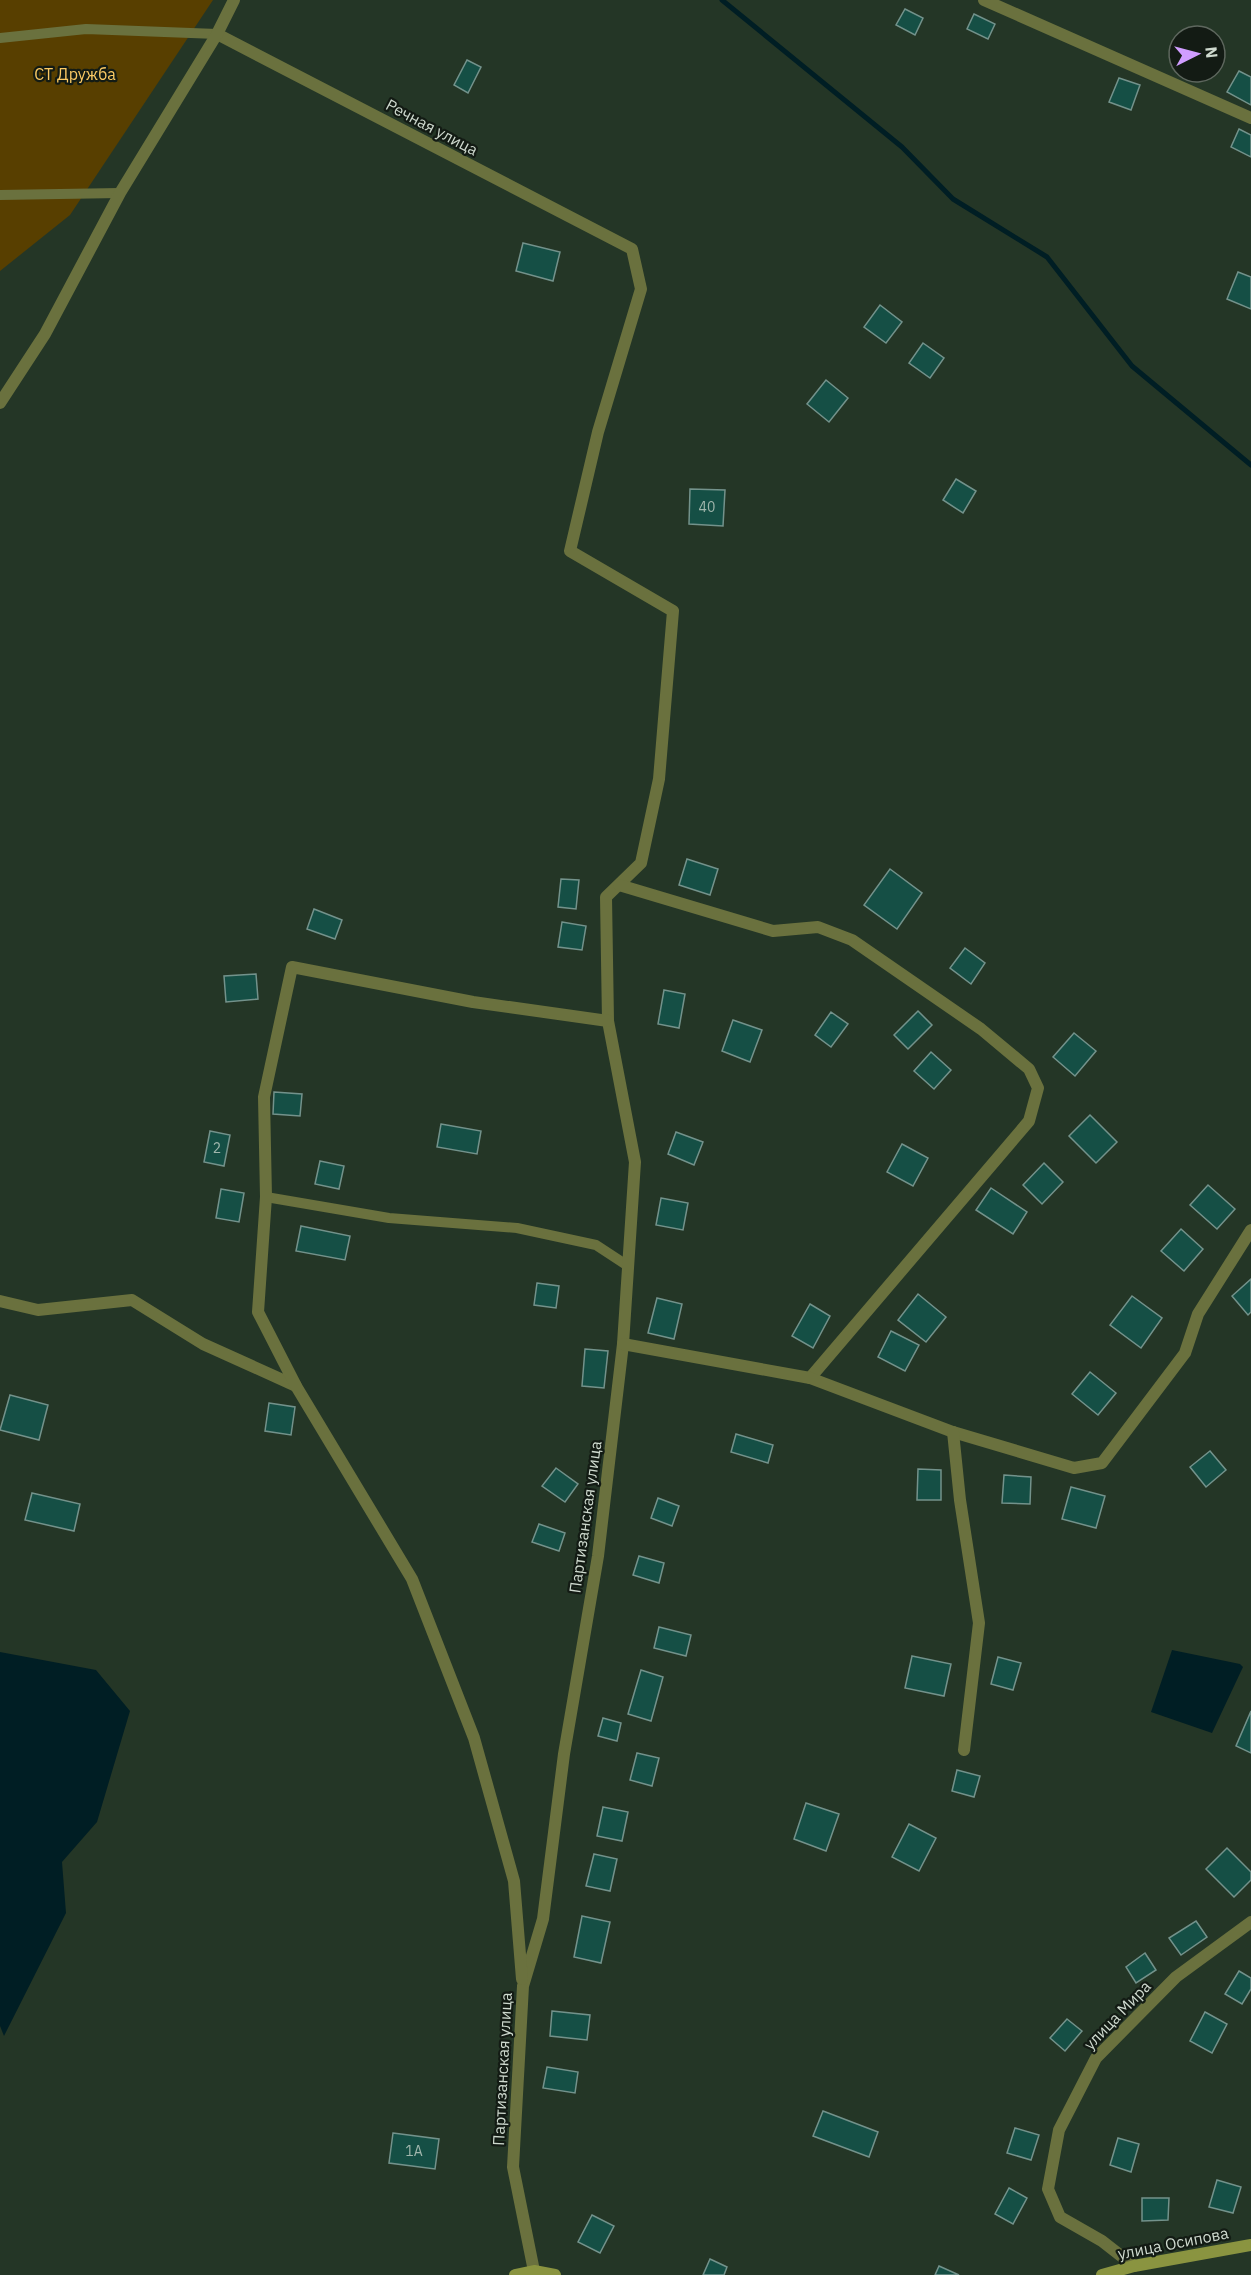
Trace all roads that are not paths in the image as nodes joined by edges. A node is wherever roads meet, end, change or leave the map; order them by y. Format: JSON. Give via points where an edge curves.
{"nodes":[{"id":1,"x":234,"y":0,"type":"edge"},
{"id":2,"x":984,"y":0,"type":"edge"},
{"id":3,"x":217,"y":34,"type":"junction"},
{"id":4,"x":0,"y":38,"type":"edge"},
{"id":5,"x":1251,"y":118,"type":"edge"},
{"id":6,"x":120,"y":193,"type":"junction"},
{"id":7,"x":0,"y":195,"type":"edge"},
{"id":8,"x":632,"y":249,"type":"joint"},
{"id":9,"x":0,"y":403,"type":"edge"},
{"id":10,"x":619,"y":885,"type":"junction"},
{"id":11,"x":608,"y":1021,"type":"junction"},
{"id":12,"x":266,"y":1197,"type":"junction"},
{"id":13,"x":1251,"y":1230,"type":"edge"},
{"id":14,"x":628,"y":1266,"type":"junction"},
{"id":15,"x":0,"y":1301,"type":"edge"},
{"id":16,"x":623,"y":1344,"type":"junction"},
{"id":17,"x":810,"y":1378,"type":"junction"},
{"id":18,"x":296,"y":1386,"type":"junction"},
{"id":19,"x":953,"y":1432,"type":"junction"},
{"id":20,"x":964,"y":1750,"type":"dead end"},
{"id":21,"x":1251,"y":1922,"type":"edge"},
{"id":22,"x":523,"y":1986,"type":"junction"},
{"id":23,"x":1251,"y":2245,"type":"edge"},
{"id":24,"x":1134,"y":2266,"type":"junction"},
{"id":25,"x":534,"y":2271,"type":"junction"},
{"id":26,"x":515,"y":2275,"type":"edge"},
{"id":27,"x":555,"y":2275,"type":"edge"},
{"id":28,"x":1102,"y":2275,"type":"edge"}],
"edges":[{"from":1,"to":3,"type":"street"},
{"from":2,"to":5,"type":"street"},
{"from":3,"to":4,"type":"lane","via":[[86,29]]},
{"from":3,"to":6,"type":"street"},
{"from":3,"to":8,"type":"street","name":"Речная улица"},
{"from":6,"to":7,"type":"lane"},
{"from":6,"to":9,"type":"street","via":[[45,334]]},
{"from":8,"to":10,"type":"street","name":"Партизанская улица","via":[[641,289],[598,432],[570,551],[673,610],[659,779],[641,863]]},
{"from":10,"to":11,"type":"street","name":"Партизанская улица","via":[[606,897]]},
{"from":10,"to":17,"type":"street","via":[[773,931],[818,927],[852,940],[981,1029],[1029,1069],[1038,1088],[1029,1121]]},
{"from":11,"to":12,"type":"street","via":[[473,1002],[292,967],[264,1097]]},
{"from":11,"to":14,"type":"street","name":"Партизанская улица","via":[[635,1162]]},
{"from":12,"to":14,"type":"lane","via":[[389,1218],[517,1228],[596,1245]]},
{"from":12,"to":18,"type":"street","via":[[258,1312]]},
{"from":13,"to":19,"type":"street","via":[[1197,1314],[1185,1353],[1102,1463],[1074,1467]]},
{"from":14,"to":16,"type":"street","name":"Партизанская улица"},
{"from":15,"to":18,"type":"street","via":[[38,1310],[132,1300],[202,1344]]},
{"from":16,"to":17,"type":"street"},
{"from":16,"to":22,"type":"street","name":"Партизанская улица","via":[[598,1556],[564,1754],[543,1919]]},
{"from":17,"to":19,"type":"street"},
{"from":18,"to":22,"type":"street","via":[[412,1579],[474,1738],[514,1881]]},
{"from":19,"to":20,"type":"street","via":[[979,1623]]},
{"from":21,"to":24,"type":"street","name":"улица Мира","via":[[1176,1977],[1096,2058],[1059,2130],[1048,2189],[1060,2217],[1102,2241]]},
{"from":22,"to":25,"type":"street","name":"Партизанская улица","via":[[513,2167]]},
{"from":23,"to":24,"type":"main road","name":"улица Осипова"},
{"from":24,"to":28,"type":"main road","name":"улица Осипова"},
{"from":25,"to":26,"type":"main road"},
{"from":25,"to":27,"type":"main road"}]}
